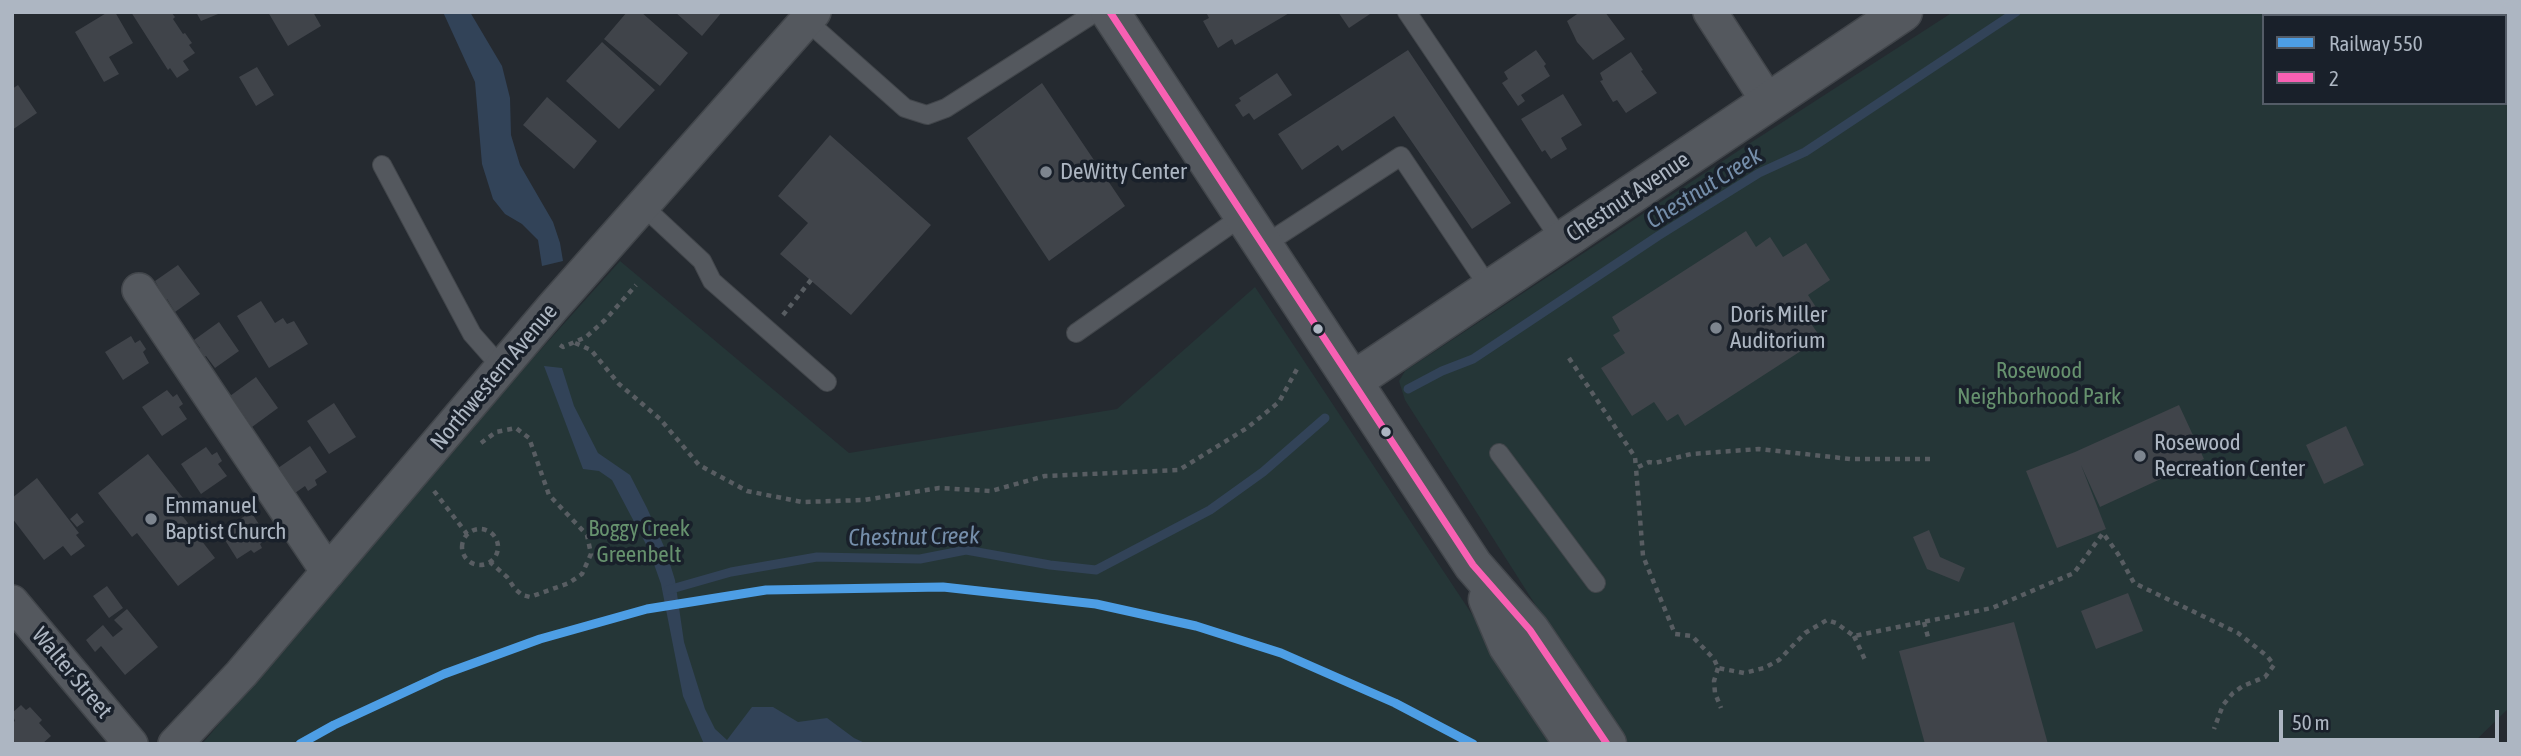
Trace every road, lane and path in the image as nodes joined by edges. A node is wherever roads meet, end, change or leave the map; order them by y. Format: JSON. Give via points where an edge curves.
{"nodes":[{"id":1,"x":1407,"y":12,"type":"edge"},
{"id":2,"x":1710,"y":12,"type":"edge"},
{"id":3,"x":1903,"y":12,"type":"edge"},
{"id":4,"x":1114,"y":15,"type":"edge"},
{"id":5,"x":810,"y":16,"type":"edge"},
{"id":6,"x":1769,"y":103,"type":"junction"},
{"id":7,"x":382,"y":165,"type":"dead end"},
{"id":8,"x":643,"y":205,"type":"junction"},
{"id":9,"x":1254,"y":230,"type":"junction"},
{"id":10,"x":1562,"y":242,"type":"junction"},
{"id":11,"x":811,"y":280,"type":"dead end"},
{"id":12,"x":636,"y":285,"type":"dead end"},
{"id":13,"x":1490,"y":289,"type":"junction"},
{"id":14,"x":139,"y":290,"type":"dead end"},
{"id":15,"x":769,"y":332,"type":"junction"},
{"id":16,"x":1076,"y":333,"type":"dead end"},
{"id":17,"x":554,"y":341,"type":"dead end"},
{"id":18,"x":575,"y":343,"type":"junction"},
{"id":19,"x":1569,"y":358,"type":"dead end"},
{"id":20,"x":502,"y":368,"type":"junction"},
{"id":21,"x":1297,"y":369,"type":"dead end"},
{"id":22,"x":827,"y":382,"type":"dead end"},
{"id":23,"x":1353,"y":382,"type":"junction"},
{"id":24,"x":474,"y":449,"type":"dead end"},
{"id":25,"x":1499,"y":453,"type":"dead end"},
{"id":26,"x":1930,"y":459,"type":"dead end"},
{"id":27,"x":1636,"y":468,"type":"junction"},
{"id":28,"x":431,"y":482,"type":"junction"},
{"id":29,"x":467,"y":534,"type":"junction"},
{"id":30,"x":490,"y":562,"type":"junction"},
{"id":31,"x":1473,"y":565,"type":"junction"},
{"id":32,"x":328,"y":572,"type":"junction"},
{"id":33,"x":1596,"y":583,"type":"dead end"},
{"id":34,"x":12,"y":602,"type":"edge"},
{"id":35,"x":1924,"y":622,"type":"junction"},
{"id":36,"x":1854,"y":636,"type":"junction"},
{"id":37,"x":1929,"y":641,"type":"dead end"},
{"id":38,"x":1866,"y":662,"type":"dead end"},
{"id":39,"x":1718,"y":668,"type":"junction"},
{"id":40,"x":1721,"y":708,"type":"dead end"},
{"id":41,"x":2214,"y":729,"type":"dead end"},
{"id":42,"x":131,"y":744,"type":"edge"},
{"id":43,"x":175,"y":744,"type":"edge"},
{"id":44,"x":1574,"y":744,"type":"edge"},
{"id":45,"x":1607,"y":744,"type":"edge"}],
"edges":[{"from":1,"to":10,"type":"lane"},
{"from":2,"to":6,"type":"street"},
{"from":3,"to":6,"type":"street","name":"Chestnut Avenue"},
{"from":4,"to":5,"type":"lane","via":[[928,115],[905,108]]},
{"from":4,"to":9,"type":"street"},
{"from":5,"to":8,"type":"street","name":"Northwestern Avenue"},
{"from":6,"to":10,"type":"street","name":"Chestnut Avenue"},
{"from":7,"to":20,"type":"lane","via":[[472,334]]},
{"from":8,"to":15,"type":"lane","via":[[702,261],[712,281]]},
{"from":8,"to":20,"type":"street","name":"Northwestern Avenue"},
{"from":9,"to":13,"type":"lane","via":[[1401,156]]},
{"from":9,"to":16,"type":"lane"},
{"from":9,"to":23,"type":"street"},
{"from":10,"to":13,"type":"street","name":"Chestnut Avenue"},
{"from":11,"to":15,"type":"path"},
{"from":12,"to":18,"type":"path","via":[[605,320]]},
{"from":13,"to":23,"type":"street","name":"Chestnut Avenue"},
{"from":14,"to":32,"type":"street"},
{"from":15,"to":22,"type":"lane"},
{"from":17,"to":18,"type":"path","via":[[563,347]]},
{"from":18,"to":21,"type":"path","via":[[591,350],[699,465],[747,491],[802,502],[864,500],[939,488],[990,491],[1045,476],[1179,470],[1247,428],[1279,402]]},
{"from":19,"to":27,"type":"path","via":[[1635,457]]},
{"from":20,"to":28,"type":"street","name":"Northwestern Avenue"},
{"from":23,"to":31,"type":"street"},
{"from":24,"to":30,"type":"path","via":[[496,432],[516,428],[530,438],[549,495],[587,536],[592,554],[582,574],[530,597],[515,589]]},
{"from":25,"to":33,"type":"lane"},
{"from":26,"to":27,"type":"path","via":[[1850,459],[1759,449],[1691,454]]},
{"from":27,"to":39,"type":"path","via":[[1643,556],[1654,587],[1675,634],[1692,636]]},
{"from":28,"to":29,"type":"path"},
{"from":28,"to":32,"type":"street","name":"Northwestern Avenue"},
{"from":29,"to":30,"type":"path","via":[[462,544],[467,560],[478,565]]},
{"from":29,"to":30,"type":"path","via":[[477,528],[493,534],[498,552]]},
{"from":31,"to":44,"type":"street","via":[[1508,646]]},
{"from":31,"to":45,"type":"street","via":[[1530,630]]},
{"from":32,"to":43,"type":"street","name":"Northwestern Avenue"},
{"from":34,"to":42,"type":"street","name":"Walter Street"},
{"from":35,"to":36,"type":"path"},
{"from":35,"to":37,"type":"path"},
{"from":35,"to":41,"type":"path","via":[[1992,608],[2074,573],[2103,533],[2134,583],[2238,633],[2274,665],[2265,677],[2233,693]]},
{"from":36,"to":38,"type":"path"},
{"from":36,"to":39,"type":"path","via":[[1827,621],[1763,668],[1744,673]]},
{"from":39,"to":40,"type":"path","via":[[1715,693]]}]}
